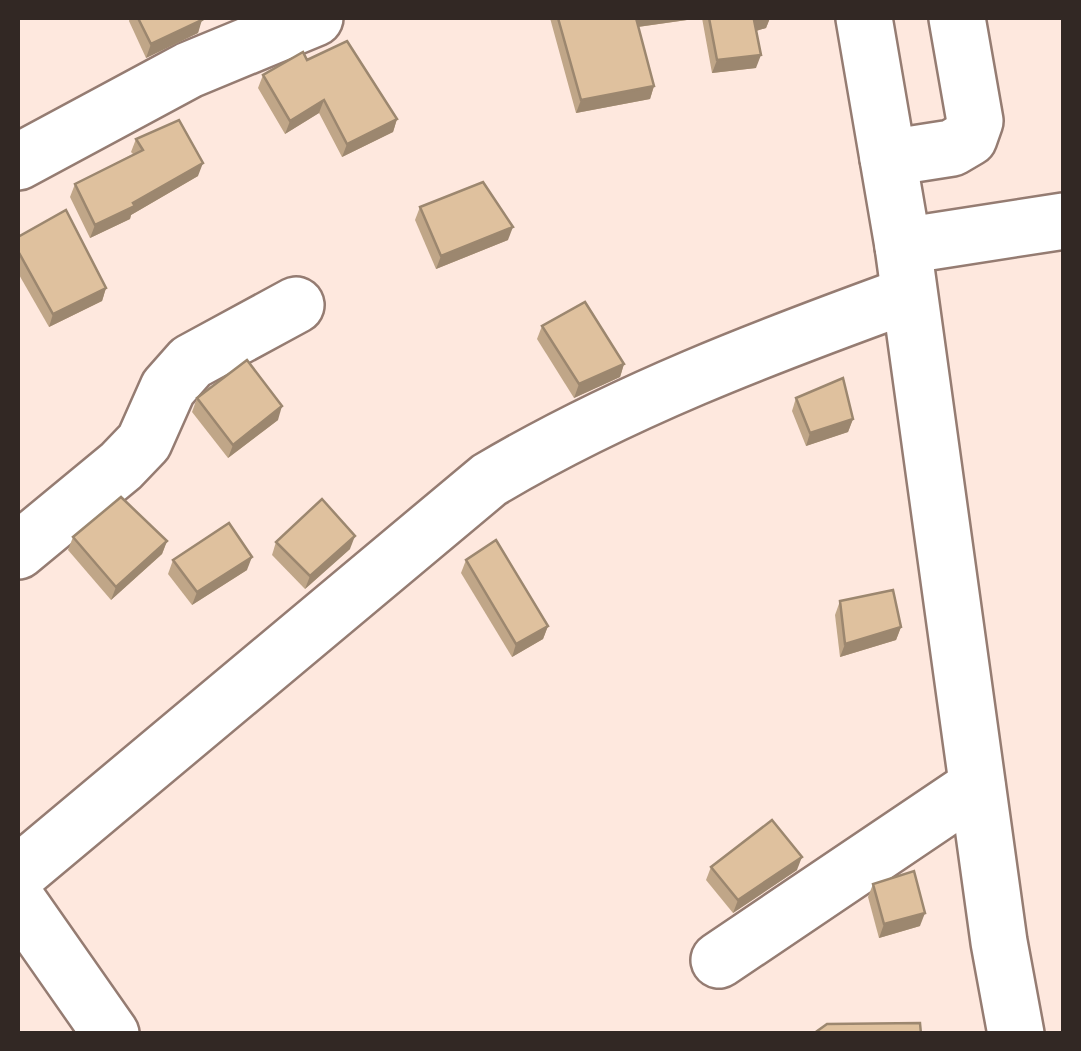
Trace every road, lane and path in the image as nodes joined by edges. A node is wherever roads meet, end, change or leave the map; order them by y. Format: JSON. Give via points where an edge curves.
{"nodes":[{"id":1,"x":316,"y":18,"type":"edge"},
{"id":2,"x":864,"y":18,"type":"edge"},
{"id":3,"x":957,"y":18,"type":"edge"},
{"id":4,"x":888,"y":158,"type":"junction"},
{"id":5,"x":18,"y":162,"type":"edge"},
{"id":6,"x":1064,"y":221,"type":"edge"},
{"id":7,"x":906,"y":270,"type":"junction"},
{"id":8,"x":296,"y":305,"type":"dead end"},
{"id":9,"x":18,"y":551,"type":"edge"},
{"id":10,"x":977,"y":786,"type":"junction"},
{"id":11,"x":18,"y":874,"type":"edge"},
{"id":12,"x":18,"y":901,"type":"edge"},
{"id":13,"x":719,"y":960,"type":"dead end"},
{"id":14,"x":111,"y":1034,"type":"edge"},
{"id":15,"x":1016,"y":1034,"type":"edge"}],
"edges":[{"from":1,"to":5,"type":"main road","via":[[188,70]]},
{"from":2,"to":4,"type":"main road"},
{"from":3,"to":4,"type":"main road","via":[[976,121],[968,138],[952,148]]},
{"from":4,"to":7,"type":"main road"},
{"from":6,"to":7,"type":"main road"},
{"from":7,"to":10,"type":"main road"},
{"from":7,"to":11,"type":"main road","via":[[832,322],[628,406],[489,480]]},
{"from":8,"to":9,"type":"main road","via":[[192,362],[168,388],[144,442]]},
{"from":10,"to":13,"type":"main road"},
{"from":10,"to":15,"type":"main road"},
{"from":12,"to":14,"type":"main road"}]}
